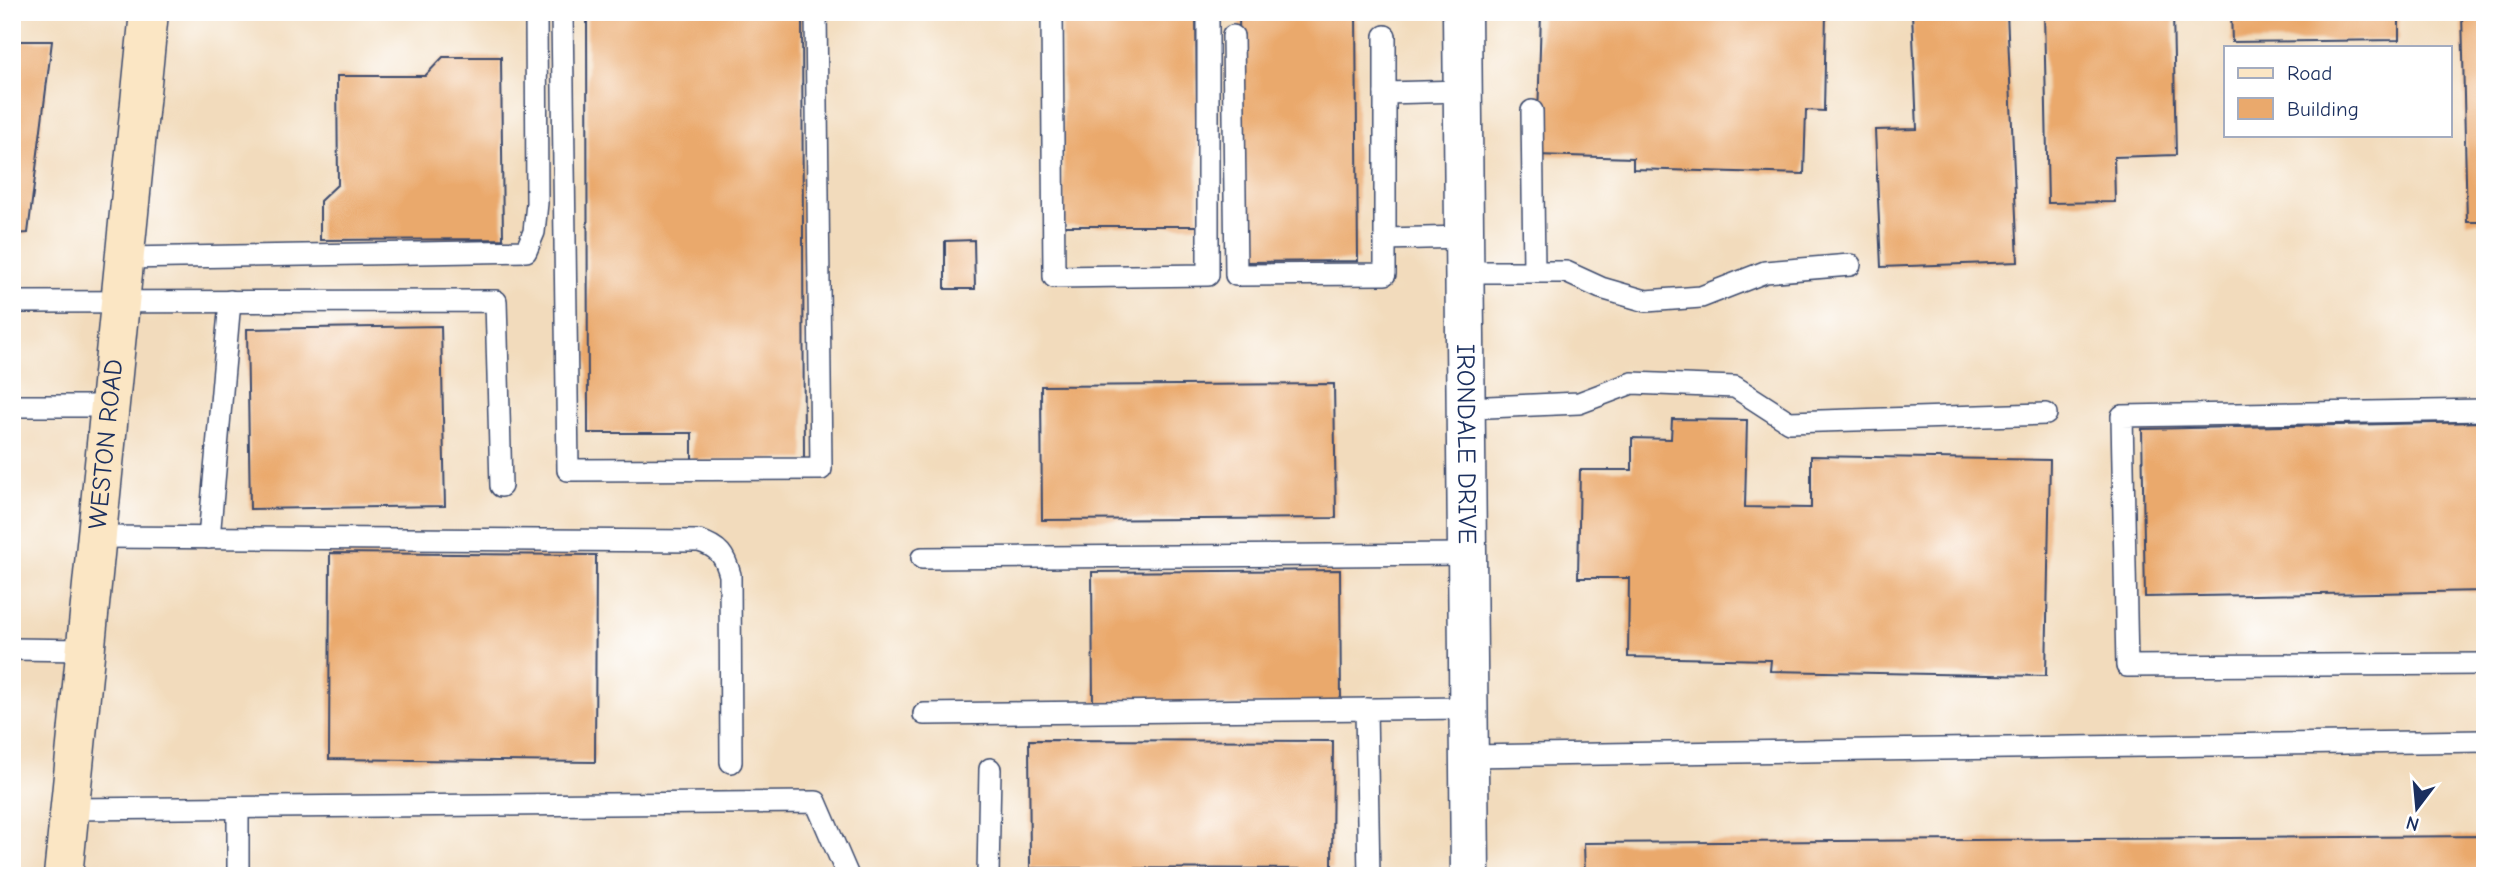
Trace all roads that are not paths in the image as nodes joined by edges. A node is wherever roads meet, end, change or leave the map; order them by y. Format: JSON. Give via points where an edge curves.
{"nodes":[{"id":1,"x":149,"y":12,"type":"edge"},
{"id":2,"x":536,"y":12,"type":"edge"},
{"id":3,"x":562,"y":12,"type":"edge"},
{"id":4,"x":816,"y":12,"type":"edge"},
{"id":5,"x":1052,"y":12,"type":"edge"},
{"id":6,"x":1208,"y":12,"type":"edge"},
{"id":7,"x":1462,"y":12,"type":"edge"},
{"id":8,"x":1233,"y":36,"type":"dead end"},
{"id":9,"x":1385,"y":36,"type":"dead end"},
{"id":10,"x":1462,"y":91,"type":"junction"},
{"id":11,"x":1385,"y":93,"type":"junction"},
{"id":12,"x":1532,"y":111,"type":"dead end"},
{"id":13,"x":1385,"y":239,"type":"junction"},
{"id":14,"x":1464,"y":255,"type":"junction"},
{"id":15,"x":125,"y":258,"type":"junction"},
{"id":16,"x":1850,"y":265,"type":"dead end"},
{"id":17,"x":1534,"y":271,"type":"junction"},
{"id":18,"x":12,"y":302,"type":"edge"},
{"id":19,"x":121,"y":302,"type":"junction"},
{"id":20,"x":230,"y":302,"type":"junction"},
{"id":21,"x":12,"y":406,"type":"edge"},
{"id":22,"x":110,"y":407,"type":"junction"},
{"id":23,"x":1465,"y":408,"type":"junction"},
{"id":24,"x":2485,"y":410,"type":"edge"},
{"id":25,"x":2046,"y":414,"type":"dead end"},
{"id":26,"x":501,"y":486,"type":"dead end"},
{"id":27,"x":97,"y":537,"type":"junction"},
{"id":28,"x":209,"y":538,"type":"junction"},
{"id":29,"x":1467,"y":554,"type":"junction"},
{"id":30,"x":922,"y":558,"type":"dead end"},
{"id":31,"x":12,"y":649,"type":"edge"},
{"id":32,"x":86,"y":650,"type":"junction"},
{"id":33,"x":2485,"y":664,"type":"edge"},
{"id":34,"x":1468,"y":708,"type":"junction"},
{"id":35,"x":1366,"y":709,"type":"junction"},
{"id":36,"x":925,"y":714,"type":"dead end"},
{"id":37,"x":2485,"y":741,"type":"edge"},
{"id":38,"x":1469,"y":756,"type":"junction"},
{"id":39,"x":731,"y":762,"type":"dead end"},
{"id":40,"x":990,"y":769,"type":"dead end"},
{"id":41,"x":239,"y":807,"type":"junction"},
{"id":42,"x":70,"y":809,"type":"junction"},
{"id":43,"x":63,"y":876,"type":"edge"},
{"id":44,"x":238,"y":876,"type":"edge"},
{"id":45,"x":848,"y":876,"type":"edge"},
{"id":46,"x":988,"y":876,"type":"edge"},
{"id":47,"x":1369,"y":876,"type":"edge"},
{"id":48,"x":1470,"y":876,"type":"edge"}],
"edges":[{"from":1,"to":15,"type":"main road","name":"WESTON ROAD"},
{"from":2,"to":15,"type":"lane","via":[[537,203],[534,232],[526,251]]},
{"from":3,"to":4,"type":"lane","via":[[568,470],[608,470],[821,469]]},
{"from":5,"to":6,"type":"lane","via":[[1054,277],[1208,275]]},
{"from":7,"to":10,"type":"street","name":"IRONDALE DRIVE"},
{"from":8,"to":13,"type":"lane","via":[[1236,275],[1385,274]]},
{"from":9,"to":11,"type":"lane"},
{"from":10,"to":11,"type":"lane"},
{"from":10,"to":14,"type":"street","name":"IRONDALE DRIVE"},
{"from":11,"to":13,"type":"lane"},
{"from":12,"to":17,"type":"lane"},
{"from":13,"to":14,"type":"lane"},
{"from":14,"to":17,"type":"lane"},
{"from":14,"to":23,"type":"street","name":"IRONDALE DRIVE"},
{"from":15,"to":19,"type":"main road","name":"WESTON ROAD"},
{"from":16,"to":17,"type":"lane","via":[[1765,272],[1701,297],[1646,302],[1566,272]]},
{"from":18,"to":19,"type":"lane"},
{"from":19,"to":20,"type":"lane"},
{"from":19,"to":22,"type":"main road","name":"WESTON ROAD"},
{"from":20,"to":26,"type":"lane","via":[[496,301]]},
{"from":20,"to":28,"type":"lane"},
{"from":21,"to":22,"type":"lane"},
{"from":22,"to":27,"type":"main road","name":"WESTON ROAD"},
{"from":23,"to":25,"type":"lane","via":[[1579,403],[1632,383],[1735,387],[1789,422]]},
{"from":23,"to":29,"type":"street","name":"IRONDALE DRIVE"},
{"from":24,"to":33,"type":"lane","via":[[2122,416],[2127,666]]},
{"from":27,"to":28,"type":"lane"},
{"from":27,"to":32,"type":"main road","name":"WESTON ROAD"},
{"from":28,"to":39,"type":"lane","via":[[699,541],[712,545],[725,556],[730,575]]},
{"from":29,"to":30,"type":"lane"},
{"from":29,"to":34,"type":"street","name":"IRONDALE DRIVE"},
{"from":31,"to":32,"type":"lane"},
{"from":32,"to":42,"type":"main road","name":"WESTON ROAD"},
{"from":34,"to":35,"type":"lane"},
{"from":34,"to":38,"type":"street","name":"IRONDALE DRIVE"},
{"from":35,"to":36,"type":"lane"},
{"from":35,"to":47,"type":"lane"},
{"from":37,"to":38,"type":"lane"},
{"from":38,"to":48,"type":"street","name":"IRONDALE DRIVE"},
{"from":40,"to":46,"type":"lane"},
{"from":41,"to":42,"type":"lane"},
{"from":41,"to":44,"type":"lane"},
{"from":41,"to":45,"type":"lane","via":[[816,802]]},
{"from":42,"to":43,"type":"main road","name":"WESTON ROAD"}]}
